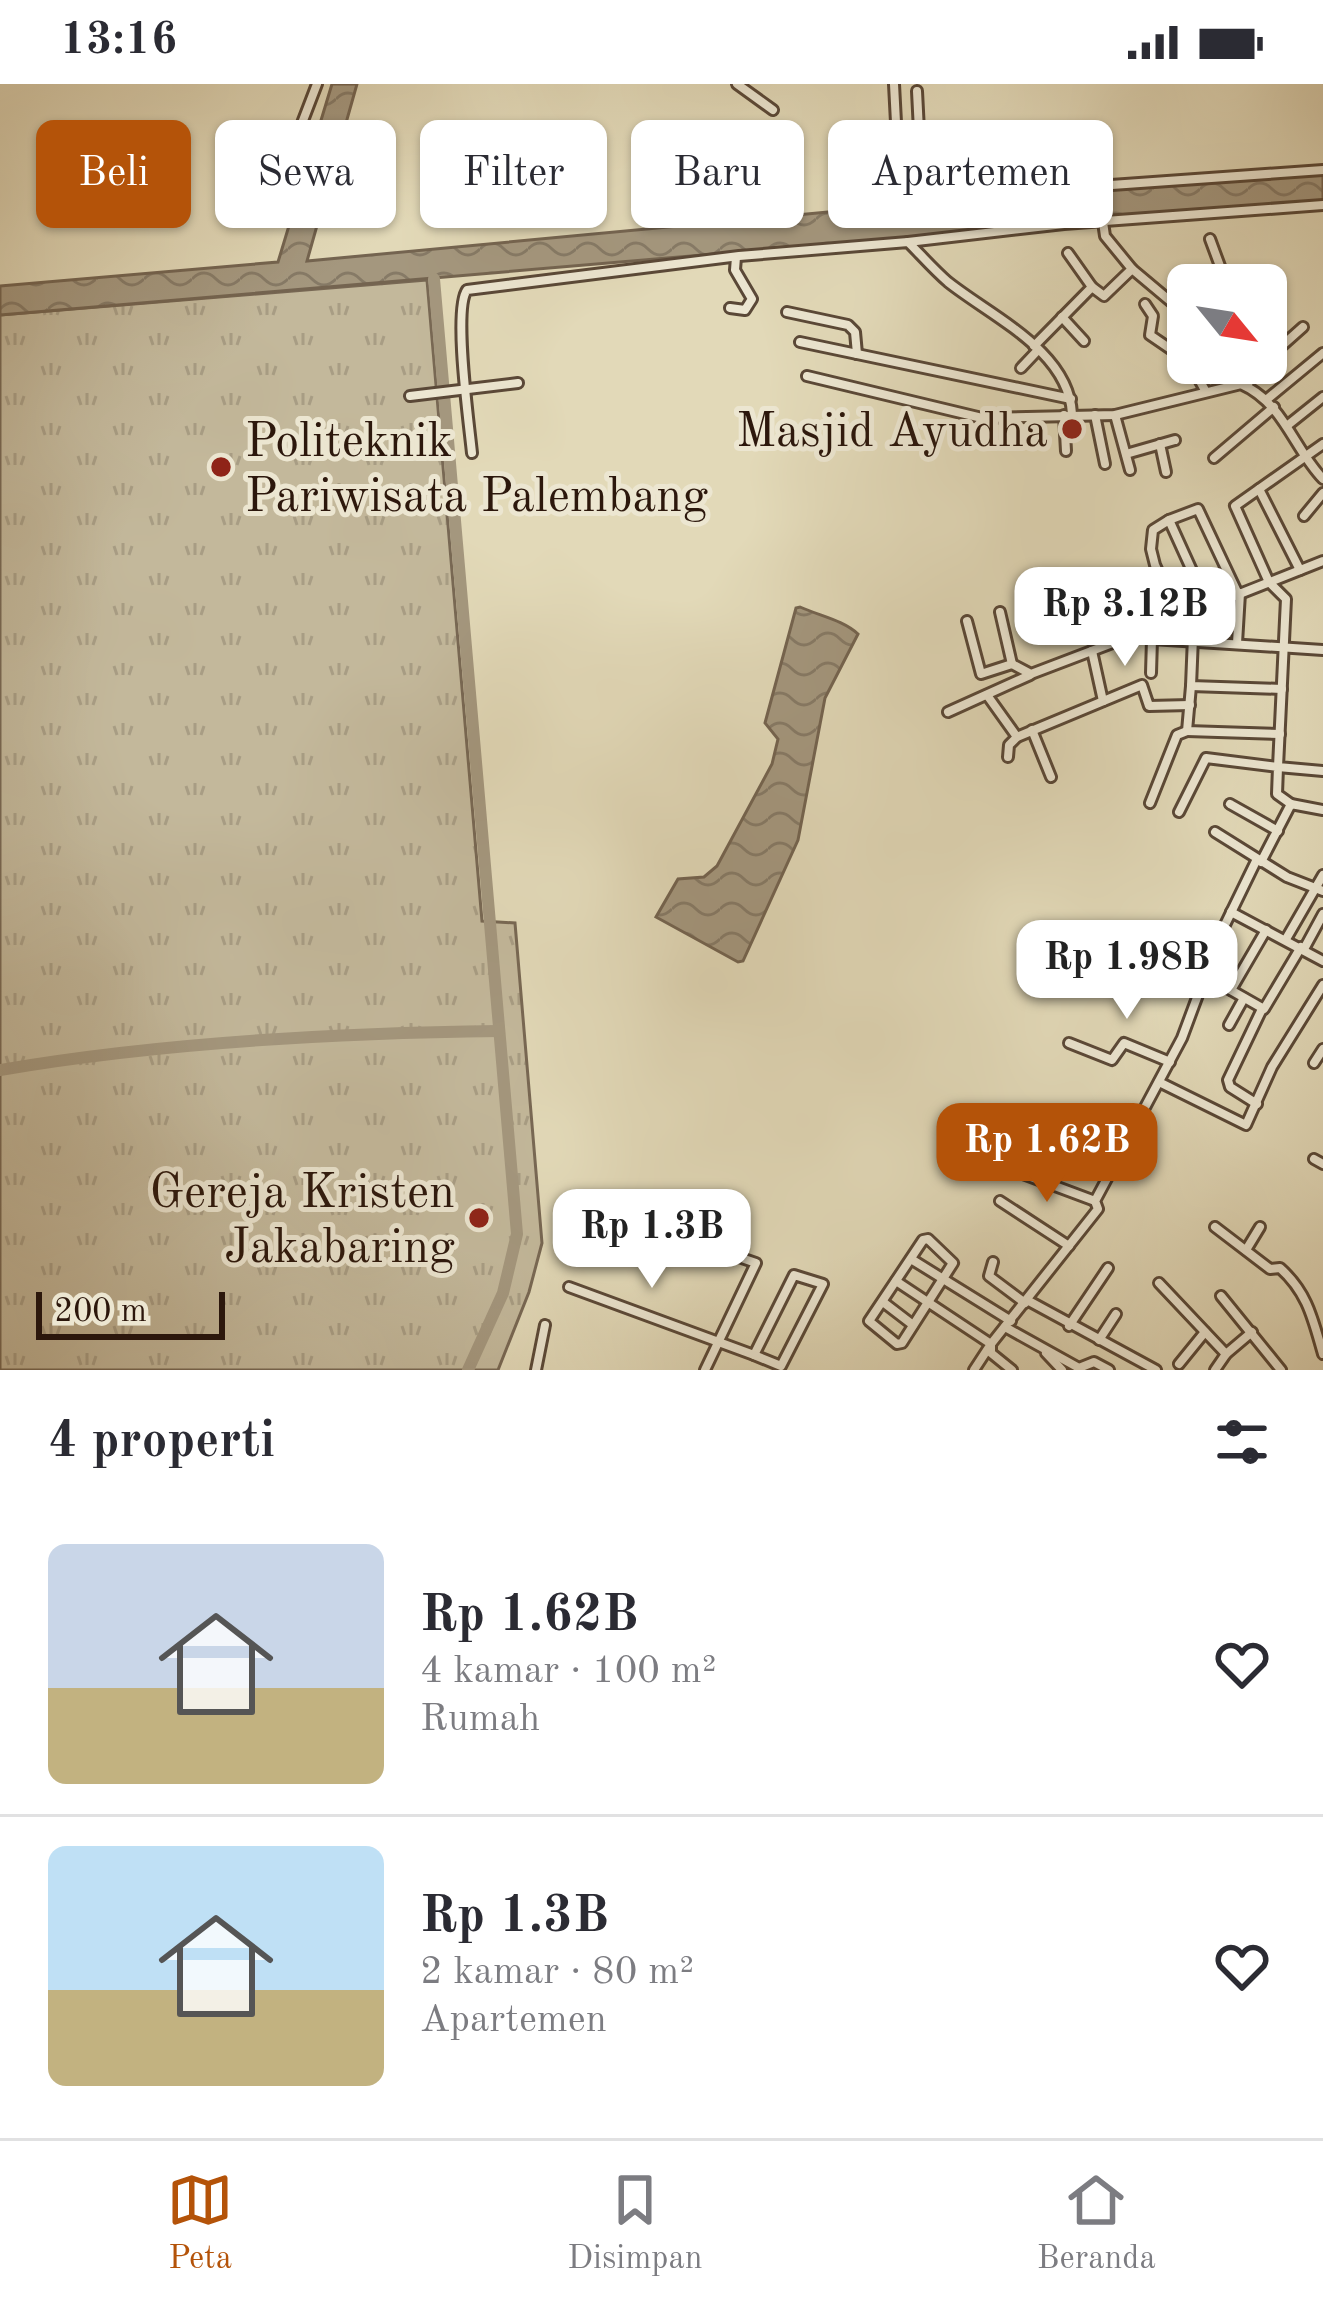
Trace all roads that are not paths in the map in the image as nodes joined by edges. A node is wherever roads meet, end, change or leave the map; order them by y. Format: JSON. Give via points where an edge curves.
{"nodes":[{"id":1,"x":317,"y":84,"type":"edge"},
{"id":2,"x":737,"y":84,"type":"edge"},
{"id":3,"x":893,"y":84,"type":"edge"},
{"id":4,"x":917,"y":91,"type":"dead end"},
{"id":5,"x":773,"y":110,"type":"dead end"},
{"id":6,"x":303,"y":120,"type":"edge"},
{"id":7,"x":895,"y":120,"type":"edge"},
{"id":8,"x":918,"y":120,"type":"edge"},
{"id":9,"x":1323,"y":170,"type":"edge"},
{"id":10,"x":1113,"y":185,"type":"edge"},
{"id":11,"x":1323,"y":205,"type":"edge"},
{"id":12,"x":1113,"y":221,"type":"edge"},
{"id":13,"x":1044,"y":228,"type":"edge"},
{"id":14,"x":1104,"y":228,"type":"edge"},
{"id":15,"x":1210,"y":238,"type":"dead end"},
{"id":16,"x":908,"y":242,"type":"junction"},
{"id":17,"x":1068,"y":253,"type":"dead end"},
{"id":18,"x":736,"y":257,"type":"junction"},
{"id":19,"x":1219,"y":264,"type":"edge"},
{"id":20,"x":1132,"y":269,"type":"junction"},
{"id":21,"x":1092,"y":287,"type":"junction"},
{"id":22,"x":1167,"y":298,"type":"edge"},
{"id":23,"x":1145,"y":304,"type":"dead end"},
{"id":24,"x":730,"y":308,"type":"dead end"},
{"id":25,"x":787,"y":312,"type":"dead end"},
{"id":26,"x":1062,"y":317,"type":"junction"},
{"id":27,"x":1303,"y":327,"type":"dead end"},
{"id":28,"x":1084,"y":341,"type":"dead end"},
{"id":29,"x":800,"y":342,"type":"dead end"},
{"id":30,"x":1287,"y":342,"type":"edge"},
{"id":31,"x":1167,"y":347,"type":"edge"},
{"id":32,"x":1036,"y":348,"type":"junction"},
{"id":33,"x":1323,"y":353,"type":"edge"},
{"id":34,"x":856,"y":354,"type":"junction"},
{"id":35,"x":1021,"y":368,"type":"dead end"},
{"id":36,"x":807,"y":376,"type":"dead end"},
{"id":37,"x":518,"y":383,"type":"dead end"},
{"id":38,"x":1201,"y":384,"type":"edge"},
{"id":39,"x":1246,"y":386,"type":"joint"},
{"id":40,"x":461,"y":390,"type":"junction"},
{"id":41,"x":1206,"y":392,"type":"junction"},
{"id":42,"x":410,"y":396,"type":"dead end"},
{"id":43,"x":1323,"y":397,"type":"edge"},
{"id":44,"x":1071,"y":399,"type":"junction"},
{"id":45,"x":1270,"y":404,"type":"junction"},
{"id":46,"x":1068,"y":415,"type":"junction"},
{"id":47,"x":1095,"y":415,"type":"junction"},
{"id":48,"x":1115,"y":415,"type":"junction"},
{"id":49,"x":1288,"y":424,"type":"junction"},
{"id":50,"x":1175,"y":440,"type":"dead end"},
{"id":51,"x":1160,"y":444,"type":"junction"},
{"id":52,"x":1323,"y":444,"type":"edge"},
{"id":53,"x":1066,"y":451,"type":"dead end"},
{"id":54,"x":472,"y":453,"type":"dead end"},
{"id":55,"x":1126,"y":454,"type":"junction"},
{"id":56,"x":1214,"y":458,"type":"dead end"},
{"id":57,"x":1304,"y":460,"type":"junction"},
{"id":58,"x":1105,"y":464,"type":"dead end"},
{"id":59,"x":1130,"y":470,"type":"dead end"},
{"id":60,"x":1166,"y":472,"type":"dead end"},
{"id":61,"x":1323,"y":479,"type":"edge"},
{"id":62,"x":1259,"y":489,"type":"junction"},
{"id":63,"x":1323,"y":493,"type":"edge"},
{"id":64,"x":1304,"y":516,"type":"dead end"},
{"id":65,"x":1169,"y":520,"type":"junction"},
{"id":66,"x":1323,"y":561,"type":"edge"},
{"id":67,"x":1300,"y":570,"type":"junction"},
{"id":68,"x":1269,"y":582,"type":"junction"},
{"id":69,"x":1239,"y":594,"type":"junction"},
{"id":70,"x":1208,"y":606,"type":"junction"},
{"id":71,"x":1000,"y":612,"type":"dead end"},
{"id":72,"x":1194,"y":612,"type":"junction"},
{"id":73,"x":1179,"y":618,"type":"junction"},
{"id":74,"x":967,"y":621,"type":"dead end"},
{"id":75,"x":1148,"y":636,"type":"junction"},
{"id":76,"x":1193,"y":642,"type":"junction"},
{"id":77,"x":1237,"y":643,"type":"junction"},
{"id":78,"x":1285,"y":647,"type":"junction"},
{"id":79,"x":1323,"y":650,"type":"edge"},
{"id":80,"x":1092,"y":651,"type":"junction"},
{"id":81,"x":1012,"y":664,"type":"junction"},
{"id":82,"x":1031,"y":674,"type":"junction"},
{"id":83,"x":1151,"y":674,"type":"dead end"},
{"id":84,"x":1191,"y":686,"type":"junction"},
{"id":85,"x":1282,"y":689,"type":"junction"},
{"id":86,"x":987,"y":694,"type":"junction"},
{"id":87,"x":1103,"y":701,"type":"junction"},
{"id":88,"x":1190,"y":705,"type":"junction"},
{"id":89,"x":948,"y":712,"type":"dead end"},
{"id":90,"x":1032,"y":730,"type":"junction"},
{"id":91,"x":1187,"y":731,"type":"junction"},
{"id":92,"x":1280,"y":734,"type":"junction"},
{"id":93,"x":1017,"y":737,"type":"junction"},
{"id":94,"x":1008,"y":757,"type":"dead end"},
{"id":95,"x":1278,"y":767,"type":"junction"},
{"id":96,"x":1323,"y":771,"type":"edge"},
{"id":97,"x":1052,"y":777,"type":"dead end"},
{"id":98,"x":1150,"y":803,"type":"dead end"},
{"id":99,"x":1230,"y":804,"type":"dead end"},
{"id":100,"x":1291,"y":804,"type":"junction"},
{"id":101,"x":1323,"y":810,"type":"edge"},
{"id":102,"x":1179,"y":812,"type":"dead end"},
{"id":103,"x":1278,"y":831,"type":"junction"},
{"id":104,"x":1215,"y":832,"type":"dead end"},
{"id":105,"x":1259,"y":861,"type":"junction"},
{"id":106,"x":1323,"y":874,"type":"edge"},
{"id":107,"x":1318,"y":889,"type":"edge"},
{"id":108,"x":1232,"y":912,"type":"junction"},
{"id":109,"x":1323,"y":914,"type":"edge"},
{"id":110,"x":1266,"y":929,"type":"junction"},
{"id":111,"x":1286,"y":940,"type":"junction"},
{"id":112,"x":1302,"y":948,"type":"junction"},
{"id":113,"x":1323,"y":961,"type":"edge"},
{"id":114,"x":1205,"y":978,"type":"junction"},
{"id":115,"x":1144,"y":984,"type":"dead end"},
{"id":116,"x":1323,"y":985,"type":"edge"},
{"id":117,"x":1231,"y":990,"type":"junction"},
{"id":118,"x":1244,"y":998,"type":"junction"},
{"id":119,"x":1262,"y":1009,"type":"junction"},
{"id":120,"x":1229,"y":1025,"type":"dead end"},
{"id":121,"x":1069,"y":1042,"type":"dead end"},
{"id":122,"x":1323,"y":1049,"type":"edge"},
{"id":123,"x":1169,"y":1062,"type":"junction"},
{"id":124,"x":1314,"y":1064,"type":"dead end"},
{"id":125,"x":1159,"y":1082,"type":"junction"},
{"id":126,"x":1258,"y":1104,"type":"junction"},
{"id":127,"x":1020,"y":1173,"type":"dead end"},
{"id":128,"x":1000,"y":1201,"type":"dead end"},
{"id":129,"x":1094,"y":1202,"type":"junction"},
{"id":130,"x":588,"y":1205,"type":"dead end"},
{"id":131,"x":1215,"y":1227,"type":"dead end"},
{"id":132,"x":1260,"y":1227,"type":"dead end"},
{"id":133,"x":1069,"y":1246,"type":"junction"},
{"id":134,"x":1246,"y":1250,"type":"junction"},
{"id":135,"x":911,"y":1259,"type":"junction"},
{"id":136,"x":993,"y":1262,"type":"dead end"},
{"id":137,"x":1108,"y":1268,"type":"dead end"},
{"id":138,"x":896,"y":1281,"type":"junction"},
{"id":139,"x":943,"y":1281,"type":"junction"},
{"id":140,"x":1159,"y":1283,"type":"dead end"},
{"id":141,"x":569,"y":1287,"type":"dead end"},
{"id":142,"x":1221,"y":1296,"type":"dead end"},
{"id":143,"x":883,"y":1301,"type":"junction"},
{"id":144,"x":1026,"y":1302,"type":"junction"},
{"id":145,"x":927,"y":1304,"type":"junction"},
{"id":146,"x":1116,"y":1314,"type":"dead end"},
{"id":147,"x":1319,"y":1319,"type":"edge"},
{"id":148,"x":1008,"y":1324,"type":"junction"},
{"id":149,"x":545,"y":1325,"type":"dead end"},
{"id":150,"x":914,"y":1325,"type":"junction"},
{"id":151,"x":1069,"y":1326,"type":"junction"},
{"id":152,"x":1252,"y":1331,"type":"junction"},
{"id":153,"x":1205,"y":1332,"type":"junction"},
{"id":154,"x":1099,"y":1340,"type":"junction"},
{"id":155,"x":718,"y":1342,"type":"junction"},
{"id":156,"x":991,"y":1344,"type":"junction"},
{"id":157,"x":1046,"y":1351,"type":"junction"},
{"id":158,"x":754,"y":1354,"type":"junction"},
{"id":159,"x":1226,"y":1354,"type":"junction"},
{"id":160,"x":1323,"y":1354,"type":"edge"},
{"id":161,"x":1179,"y":1364,"type":"dead end"},
{"id":162,"x":1078,"y":1369,"type":"edge"},
{"id":163,"x":1219,"y":1369,"type":"edge"},
{"id":164,"x":536,"y":1370,"type":"edge"},
{"id":165,"x":705,"y":1370,"type":"edge"},
{"id":166,"x":974,"y":1370,"type":"edge"},
{"id":167,"x":1012,"y":1370,"type":"edge"},
{"id":168,"x":1062,"y":1370,"type":"edge"},
{"id":169,"x":1109,"y":1370,"type":"edge"},
{"id":170,"x":1156,"y":1370,"type":"edge"},
{"id":171,"x":1281,"y":1370,"type":"edge"}],
"edges":[{"from":1,"to":6,"type":"street"},
{"from":2,"to":5,"type":"street"},
{"from":3,"to":7,"type":"street"},
{"from":4,"to":8,"type":"street"},
{"from":9,"to":10,"type":"street"},
{"from":11,"to":12,"type":"street"},
{"from":13,"to":16,"type":"street"},
{"from":14,"to":20,"type":"street"},
{"from":15,"to":19,"type":"street"},
{"from":16,"to":18,"type":"street"},
{"from":16,"to":32,"type":"street"},
{"from":17,"to":21,"type":"street"},
{"from":18,"to":24,"type":"street","via":[[752,299],[745,310]]},
{"from":18,"to":40,"type":"street","via":[[467,290]]},
{"from":20,"to":21,"type":"street","via":[[1106,295]]},
{"from":20,"to":22,"type":"street"},
{"from":21,"to":26,"type":"street"},
{"from":23,"to":31,"type":"street","via":[[1154,316],[1150,335]]},
{"from":25,"to":34,"type":"street","via":[[848,325]]},
{"from":26,"to":28,"type":"street"},
{"from":26,"to":32,"type":"street"},
{"from":27,"to":30,"type":"street"},
{"from":29,"to":34,"type":"street"},
{"from":32,"to":35,"type":"street"},
{"from":32,"to":44,"type":"street"},
{"from":33,"to":45,"type":"street"},
{"from":34,"to":44,"type":"street"},
{"from":36,"to":46,"type":"street","via":[[982,418]]},
{"from":37,"to":40,"type":"street"},
{"from":38,"to":41,"type":"street"},
{"from":39,"to":41,"type":"street"},
{"from":39,"to":45,"type":"street"},
{"from":40,"to":42,"type":"street"},
{"from":40,"to":54,"type":"street"},
{"from":41,"to":48,"type":"street"},
{"from":43,"to":49,"type":"street"},
{"from":44,"to":46,"type":"street"},
{"from":45,"to":49,"type":"street"},
{"from":45,"to":56,"type":"street"},
{"from":46,"to":47,"type":"street"},
{"from":46,"to":53,"type":"street"},
{"from":47,"to":48,"type":"street"},
{"from":47,"to":58,"type":"street"},
{"from":48,"to":55,"type":"street"},
{"from":49,"to":57,"type":"street"},
{"from":50,"to":51,"type":"street"},
{"from":51,"to":55,"type":"street"},
{"from":51,"to":60,"type":"street"},
{"from":52,"to":57,"type":"street"},
{"from":55,"to":59,"type":"street"},
{"from":57,"to":61,"type":"street"},
{"from":57,"to":62,"type":"street"},
{"from":62,"to":67,"type":"street"},
{"from":62,"to":68,"type":"street","via":[[1235,508]]},
{"from":63,"to":64,"type":"street"},
{"from":65,"to":69,"type":"street","via":[[1198,509]]},
{"from":65,"to":70,"type":"street"},
{"from":65,"to":73,"type":"street","via":[[1153,530],[1151,549]]},
{"from":66,"to":67,"type":"street"},
{"from":67,"to":68,"type":"street"},
{"from":68,"to":69,"type":"street"},
{"from":68,"to":78,"type":"street","via":[[1286,599]]},
{"from":69,"to":70,"type":"street"},
{"from":69,"to":77,"type":"street"},
{"from":70,"to":72,"type":"street"},
{"from":71,"to":81,"type":"street"},
{"from":72,"to":73,"type":"street"},
{"from":72,"to":76,"type":"street"},
{"from":73,"to":75,"type":"street"},
{"from":74,"to":81,"type":"street","via":[[981,674]]},
{"from":75,"to":76,"type":"street"},
{"from":75,"to":80,"type":"street"},
{"from":75,"to":83,"type":"street"},
{"from":76,"to":77,"type":"street"},
{"from":76,"to":84,"type":"street"},
{"from":77,"to":78,"type":"street"},
{"from":78,"to":79,"type":"street"},
{"from":78,"to":85,"type":"street"},
{"from":80,"to":82,"type":"street"},
{"from":80,"to":87,"type":"street"},
{"from":81,"to":82,"type":"street"},
{"from":82,"to":86,"type":"street"},
{"from":84,"to":85,"type":"street"},
{"from":84,"to":88,"type":"street"},
{"from":85,"to":92,"type":"street"},
{"from":86,"to":89,"type":"street"},
{"from":86,"to":93,"type":"street"},
{"from":87,"to":88,"type":"street","via":[[1142,686],[1149,706]]},
{"from":87,"to":90,"type":"street"},
{"from":88,"to":91,"type":"street"},
{"from":90,"to":93,"type":"street"},
{"from":90,"to":97,"type":"street"},
{"from":91,"to":92,"type":"street"},
{"from":91,"to":98,"type":"street","via":[[1177,735]]},
{"from":92,"to":95,"type":"street"},
{"from":93,"to":94,"type":"street"},
{"from":95,"to":96,"type":"street"},
{"from":95,"to":100,"type":"street","via":[[1277,794]]},
{"from":95,"to":102,"type":"street","via":[[1206,758]]},
{"from":99,"to":103,"type":"street"},
{"from":100,"to":101,"type":"street"},
{"from":100,"to":103,"type":"street"},
{"from":103,"to":105,"type":"street"},
{"from":104,"to":105,"type":"street"},
{"from":105,"to":107,"type":"street"},
{"from":105,"to":108,"type":"street"},
{"from":106,"to":107,"type":"street"},
{"from":107,"to":111,"type":"street"},
{"from":108,"to":110,"type":"street"},
{"from":108,"to":114,"type":"street"},
{"from":109,"to":112,"type":"street"},
{"from":110,"to":111,"type":"street"},
{"from":110,"to":117,"type":"street"},
{"from":111,"to":112,"type":"street"},
{"from":112,"to":113,"type":"street"},
{"from":112,"to":119,"type":"street"},
{"from":114,"to":115,"type":"street","via":[[1160,956]]},
{"from":114,"to":117,"type":"street"},
{"from":114,"to":123,"type":"street"},
{"from":116,"to":126,"type":"street"},
{"from":117,"to":118,"type":"street"},
{"from":118,"to":119,"type":"street"},
{"from":118,"to":120,"type":"street"},
{"from":119,"to":126,"type":"street","via":[[1228,1080]]},
{"from":121,"to":123,"type":"street","via":[[1112,1060],[1124,1043]]},
{"from":122,"to":124,"type":"street"},
{"from":123,"to":125,"type":"street"},
{"from":125,"to":126,"type":"street","via":[[1244,1126]]},
{"from":125,"to":129,"type":"street"},
{"from":127,"to":129,"type":"street"},
{"from":128,"to":133,"type":"street"},
{"from":129,"to":133,"type":"street","via":[[1098,1209]]},
{"from":130,"to":155,"type":"street","via":[[756,1263]]},
{"from":131,"to":134,"type":"street"},
{"from":132,"to":134,"type":"street"},
{"from":133,"to":144,"type":"street"},
{"from":134,"to":147,"type":"street","via":[[1291,1278]]},
{"from":135,"to":138,"type":"street"},
{"from":135,"to":139,"type":"street"},
{"from":135,"to":139,"type":"street","via":[[928,1239],[952,1260]]},
{"from":136,"to":144,"type":"street","via":[[989,1276]]},
{"from":137,"to":151,"type":"street"},
{"from":138,"to":143,"type":"street"},
{"from":138,"to":145,"type":"street"},
{"from":139,"to":145,"type":"street"},
{"from":139,"to":148,"type":"street"},
{"from":140,"to":153,"type":"street"},
{"from":141,"to":155,"type":"street"},
{"from":142,"to":152,"type":"street"},
{"from":143,"to":150,"type":"street"},
{"from":143,"to":150,"type":"street","via":[[869,1321],[889,1339],[902,1343]]},
{"from":144,"to":148,"type":"street"},
{"from":144,"to":151,"type":"street"},
{"from":145,"to":150,"type":"street"},
{"from":145,"to":156,"type":"street"},
{"from":146,"to":154,"type":"street"},
{"from":147,"to":160,"type":"street"},
{"from":148,"to":156,"type":"street"},
{"from":148,"to":157,"type":"street"},
{"from":149,"to":164,"type":"street"},
{"from":151,"to":154,"type":"street"},
{"from":152,"to":159,"type":"street"},
{"from":152,"to":171,"type":"street"},
{"from":153,"to":159,"type":"street"},
{"from":153,"to":161,"type":"street"},
{"from":154,"to":170,"type":"street"},
{"from":155,"to":158,"type":"street"},
{"from":155,"to":165,"type":"street"},
{"from":156,"to":166,"type":"street"},
{"from":156,"to":167,"type":"street"},
{"from":157,"to":162,"type":"street"},
{"from":157,"to":168,"type":"street"},
{"from":158,"to":158,"type":"street","via":[[794,1275],[823,1284],[781,1366]]},
{"from":159,"to":163,"type":"street"},
{"from":162,"to":169,"type":"street","via":[[1095,1362]]}]}
